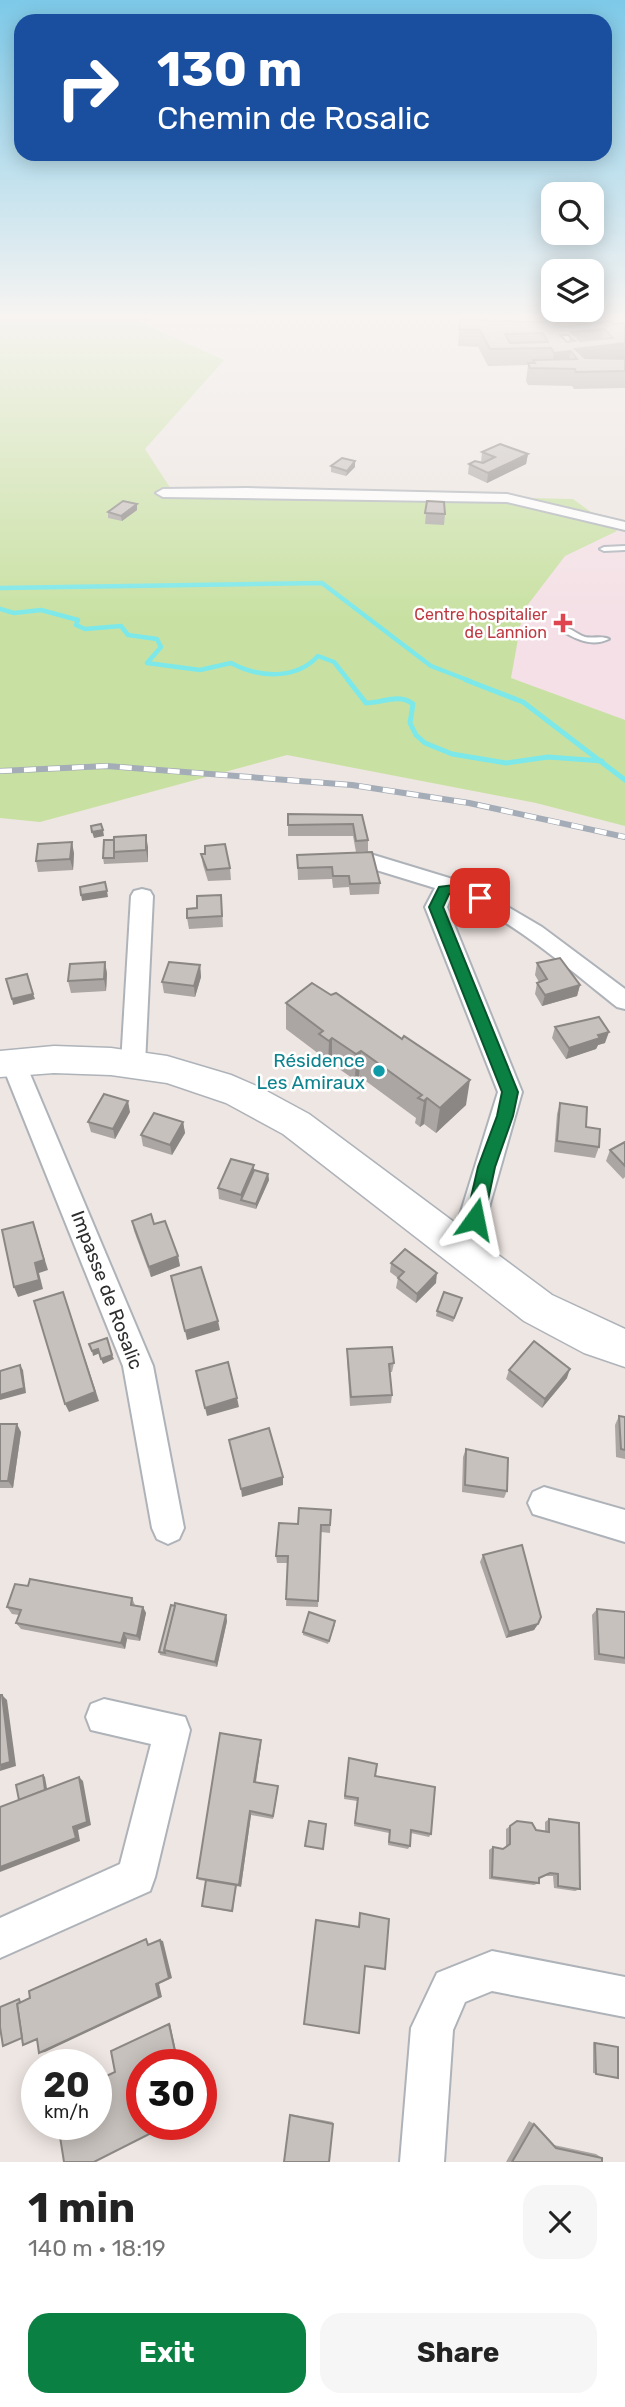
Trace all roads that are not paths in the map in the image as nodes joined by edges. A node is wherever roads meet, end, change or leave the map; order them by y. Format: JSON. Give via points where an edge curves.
{"nodes":[{"id":1,"x":163,"y":493,"type":"dead end"},
{"id":2,"x":625,"y":526,"type":"edge"},
{"id":3,"x":625,"y":548,"type":"edge"},
{"id":4,"x":604,"y":549,"type":"dead end"},
{"id":5,"x":565,"y":629,"type":"dead end"},
{"id":6,"x":605,"y":639,"type":"dead end"},
{"id":7,"x":368,"y":860,"type":"edge"},
{"id":8,"x":462,"y":889,"type":"junction"},
{"id":9,"x":142,"y":896,"type":"dead end"},
{"id":10,"x":625,"y":1002,"type":"edge"},
{"id":11,"x":6,"y":1063,"type":"edge"},
{"id":12,"x":133,"y":1064,"type":"junction"},
{"id":13,"x":470,"y":1255,"type":"junction"},
{"id":14,"x":625,"y":1348,"type":"edge"},
{"id":15,"x":544,"y":1503,"type":"dead end"},
{"id":16,"x":625,"y":1526,"type":"edge"},
{"id":17,"x":168,"y":1528,"type":"dead end"},
{"id":18,"x":104,"y":1717,"type":"dead end"},
{"id":19,"x":0,"y":1938,"type":"edge"},
{"id":20,"x":625,"y":1997,"type":"edge"},
{"id":21,"x":422,"y":2162,"type":"edge"}],
"edges":[{"from":1,"to":2,"type":"street","via":[[507,498]]},
{"from":3,"to":4,"type":"lane"},
{"from":5,"to":6,"type":"lane","via":[[584,640]]},
{"from":7,"to":8,"type":"street"},
{"from":8,"to":10,"type":"street","via":[[498,907],[558,948]]},
{"from":8,"to":13,"type":"street","via":[[443,890],[436,907],[510,1092],[486,1167]]},
{"from":9,"to":12,"type":"street"},
{"from":11,"to":12,"type":"main road","via":[[69,1059]]},
{"from":11,"to":17,"type":"street","name":"Impasse de Rosalic","via":[[138,1366]]},
{"from":12,"to":13,"type":"main road","via":[[218,1084],[269,1108]]},
{"from":13,"to":14,"type":"main road","via":[[538,1308]]},
{"from":15,"to":16,"type":"street"},
{"from":18,"to":19,"type":"street","via":[[172,1730],[136,1877]]},
{"from":20,"to":21,"type":"street","via":[[492,1971],[451,1987],[432,2028]]}]}
